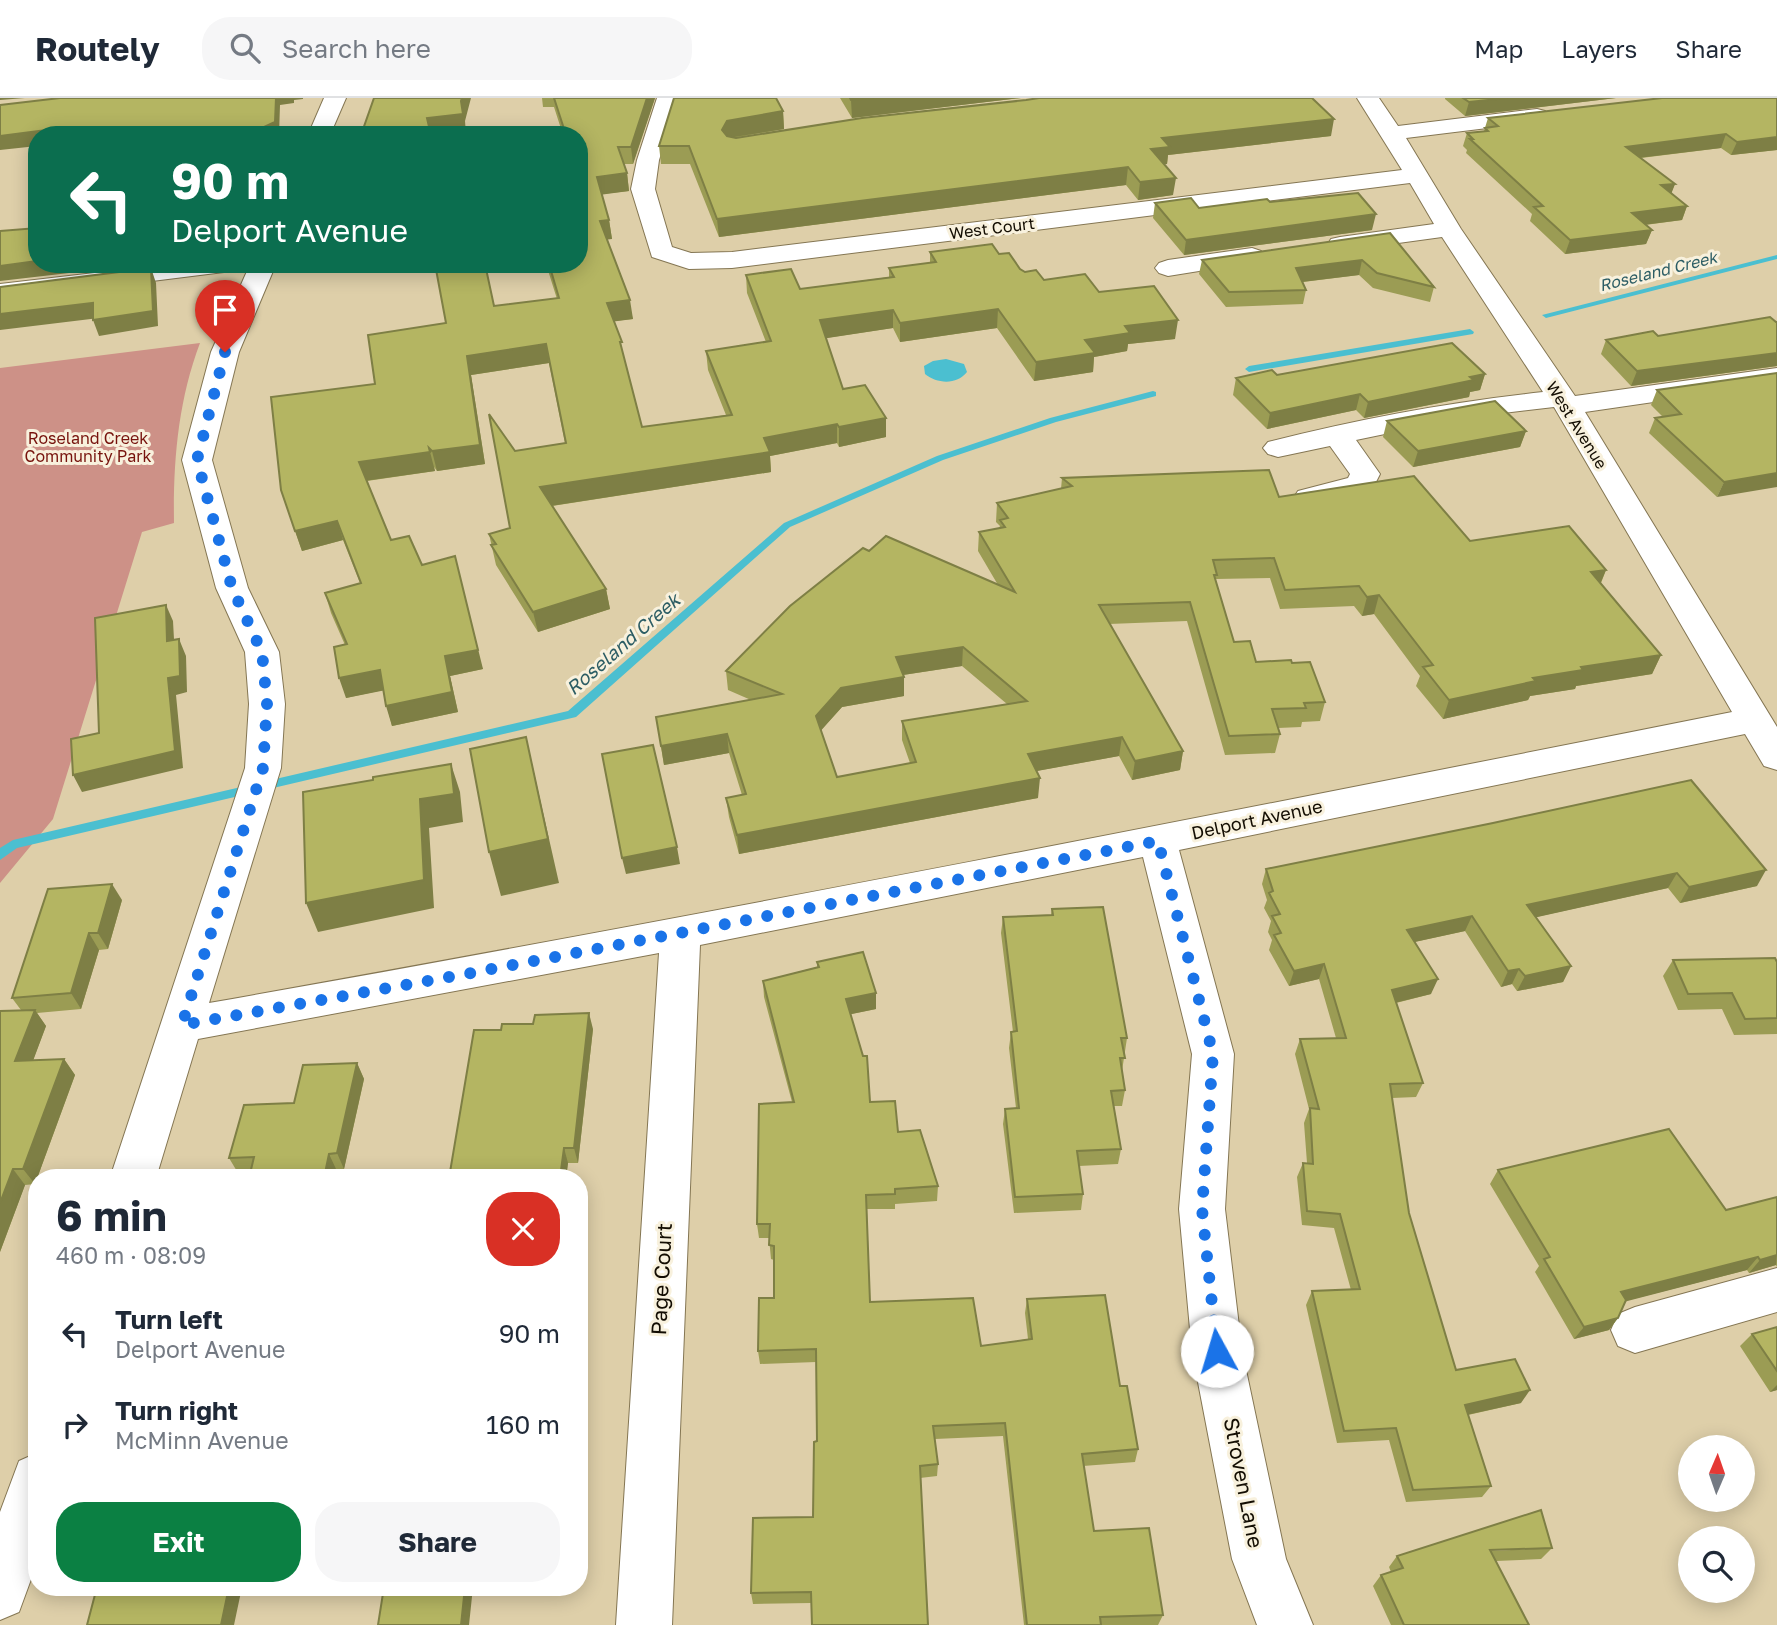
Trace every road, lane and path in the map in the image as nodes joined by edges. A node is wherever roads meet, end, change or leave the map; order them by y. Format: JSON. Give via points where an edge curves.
{"nodes":[{"id":1,"x":335,"y":98,"type":"edge"},
{"id":2,"x":668,"y":98,"type":"edge"},
{"id":3,"x":1368,"y":98,"type":"edge"},
{"id":4,"x":1559,"y":114,"type":"edge"},
{"id":5,"x":323,"y":126,"type":"edge"},
{"id":6,"x":1392,"y":133,"type":"junction"},
{"id":7,"x":1418,"y":175,"type":"junction"},
{"id":8,"x":1448,"y":229,"type":"junction"},
{"id":9,"x":1320,"y":247,"type":"edge"},
{"id":10,"x":1278,"y":253,"type":"edge"},
{"id":11,"x":1168,"y":268,"type":"dead end"},
{"id":12,"x":162,"y":273,"type":"edge"},
{"id":13,"x":259,"y":273,"type":"edge"},
{"id":14,"x":0,"y":292,"type":"edge"},
{"id":15,"x":1777,"y":376,"type":"edge"},
{"id":16,"x":1564,"y":402,"type":"junction"},
{"id":17,"x":1337,"y":434,"type":"junction"},
{"id":18,"x":1278,"y":449,"type":"dead end"},
{"id":19,"x":1290,"y":501,"type":"edge"},
{"id":20,"x":1753,"y":720,"type":"junction"},
{"id":21,"x":1777,"y":757,"type":"edge"},
{"id":22,"x":1158,"y":841,"type":"junction"},
{"id":23,"x":680,"y":933,"type":"junction"},
{"id":24,"x":182,"y":1025,"type":"junction"},
{"id":25,"x":136,"y":1169,"type":"edge"},
{"id":26,"x":1777,"y":1290,"type":"edge"},
{"id":27,"x":1635,"y":1329,"type":"dead end"},
{"id":28,"x":28,"y":1507,"type":"edge"},
{"id":29,"x":0,"y":1593,"type":"edge"},
{"id":30,"x":644,"y":1625,"type":"edge"},
{"id":31,"x":1285,"y":1625,"type":"edge"}],
"edges":[{"from":1,"to":5,"type":"street"},
{"from":2,"to":7,"type":"street","name":"West Court","via":[[643,189],[661,252],[689,261],[745,258]]},
{"from":3,"to":6,"type":"street","name":"West Avenue"},
{"from":4,"to":6,"type":"street"},
{"from":6,"to":7,"type":"street","name":"West Avenue"},
{"from":7,"to":8,"type":"street","name":"West Avenue"},
{"from":8,"to":9,"type":"street"},
{"from":8,"to":16,"type":"street","name":"West Avenue"},
{"from":10,"to":11,"type":"street"},
{"from":12,"to":14,"type":"street"},
{"from":13,"to":24,"type":"street","via":[[225,352],[197,460],[232,588],[262,652],[267,704],[263,768]]},
{"from":15,"to":16,"type":"street"},
{"from":16,"to":17,"type":"street","via":[[1462,409]]},
{"from":16,"to":20,"type":"street","name":"West Avenue"},
{"from":17,"to":18,"type":"street"},
{"from":17,"to":19,"type":"street","via":[[1361,464],[1365,474],[1361,484]]},
{"from":20,"to":21,"type":"street","name":"West Avenue"},
{"from":20,"to":22,"type":"street","name":"Delport Avenue"},
{"from":22,"to":23,"type":"street","name":"Delport Avenue"},
{"from":22,"to":31,"type":"street","name":"Stroven Lane","via":[[1213,1054],[1202,1209],[1217,1351],[1259,1559]]},
{"from":23,"to":24,"type":"street","name":"Delport Avenue"},
{"from":23,"to":30,"type":"street","name":"Page Court"},
{"from":24,"to":25,"type":"street"},
{"from":26,"to":27,"type":"street"},
{"from":28,"to":29,"type":"street"}]}
